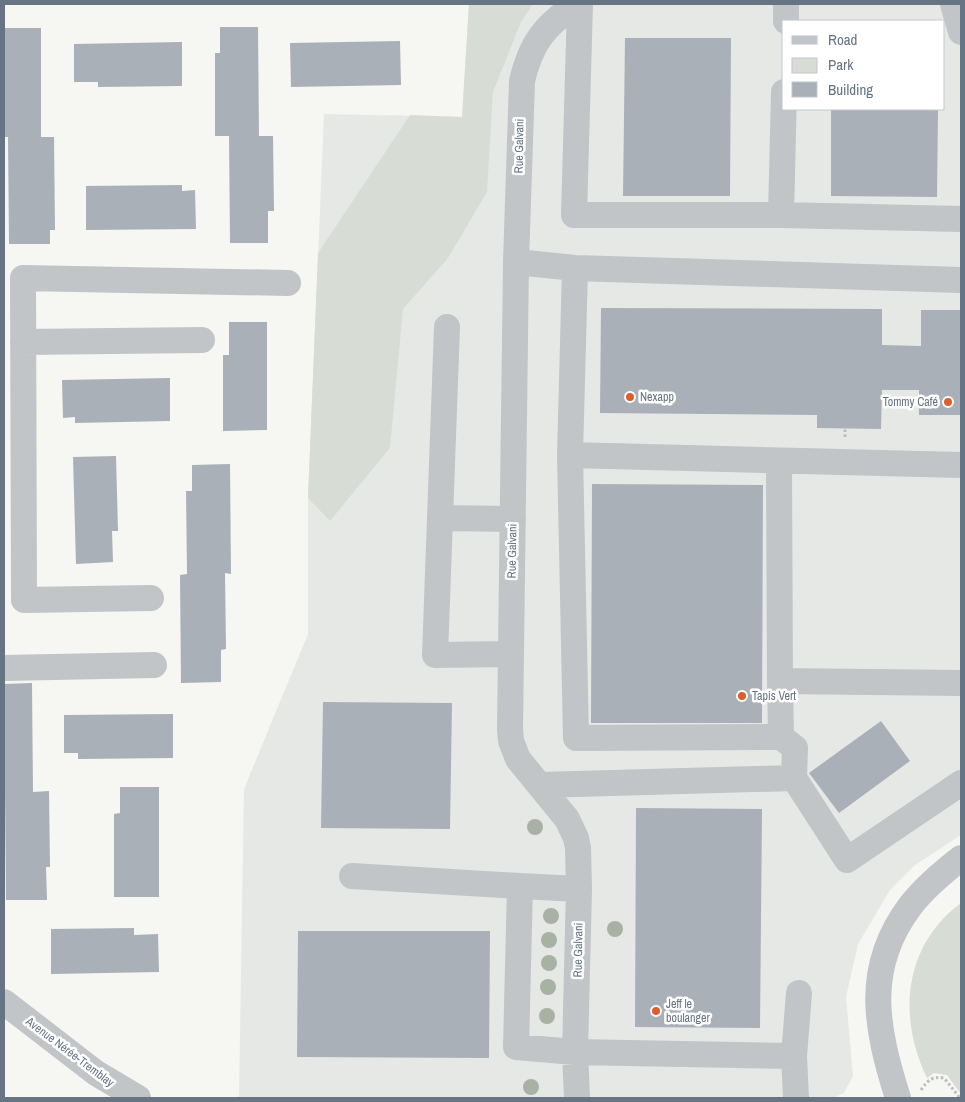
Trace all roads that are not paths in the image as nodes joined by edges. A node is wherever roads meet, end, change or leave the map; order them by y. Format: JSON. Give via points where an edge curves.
{"nodes":[{"id":1,"x":578,"y":4,"type":"edge"},
{"id":2,"x":786,"y":4,"type":"edge"},
{"id":3,"x":953,"y":4,"type":"edge"},
{"id":4,"x":786,"y":20,"type":"edge"},
{"id":5,"x":961,"y":32,"type":"edge"},
{"id":6,"x":784,"y":110,"type":"edge"},
{"id":7,"x":781,"y":215,"type":"junction"},
{"id":8,"x":961,"y":219,"type":"edge"},
{"id":9,"x":516,"y":262,"type":"junction"},
{"id":10,"x":574,"y":268,"type":"junction"},
{"id":11,"x":961,"y":280,"type":"edge"},
{"id":12,"x":288,"y":283,"type":"dead end"},
{"id":13,"x":17,"y":327,"type":"edge"},
{"id":14,"x":447,"y":327,"type":"dead end"},
{"id":15,"x":202,"y":340,"type":"dead end"},
{"id":16,"x":570,"y":455,"type":"junction"},
{"id":17,"x":779,"y":461,"type":"junction"},
{"id":18,"x":961,"y":465,"type":"edge"},
{"id":19,"x":440,"y":518,"type":"junction"},
{"id":20,"x":513,"y":519,"type":"junction"},
{"id":21,"x":151,"y":598,"type":"dead end"},
{"id":22,"x":14,"y":600,"type":"edge"},
{"id":23,"x":511,"y":654,"type":"junction"},
{"id":24,"x":154,"y":665,"type":"dead end"},
{"id":25,"x":4,"y":668,"type":"edge"},
{"id":26,"x":780,"y":681,"type":"junction"},
{"id":27,"x":961,"y":682,"type":"edge"},
{"id":28,"x":781,"y":737,"type":"junction"},
{"id":29,"x":794,"y":778,"type":"junction"},
{"id":30,"x":961,"y":782,"type":"edge"},
{"id":31,"x":540,"y":785,"type":"junction"},
{"id":32,"x":961,"y":858,"type":"edge"},
{"id":33,"x":950,"y":874,"type":"edge"},
{"id":34,"x":352,"y":876,"type":"dead end"},
{"id":35,"x":520,"y":886,"type":"junction"},
{"id":36,"x":579,"y":889,"type":"junction"},
{"id":37,"x":799,"y":993,"type":"dead end"},
{"id":38,"x":4,"y":1002,"type":"edge"},
{"id":39,"x":575,"y":1052,"type":"junction"},
{"id":40,"x":794,"y":1056,"type":"junction"},
{"id":41,"x":909,"y":1095,"type":"edge"},
{"id":42,"x":138,"y":1098,"type":"edge"},
{"id":43,"x":577,"y":1098,"type":"edge"},
{"id":44,"x":796,"y":1098,"type":"edge"}],
"edges":[{"from":1,"to":7,"type":"street","via":[[574,215]]},
{"from":1,"to":9,"type":"street","name":"Rue Galvani","via":[[556,18],[545,30],[531,52],[522,80]]},
{"from":2,"to":4,"type":"street"},
{"from":3,"to":5,"type":"street"},
{"from":6,"to":7,"type":"street"},
{"from":7,"to":8,"type":"street"},
{"from":9,"to":10,"type":"street"},
{"from":9,"to":20,"type":"street","name":"Rue Galvani"},
{"from":10,"to":11,"type":"street"},
{"from":10,"to":16,"type":"street"},
{"from":12,"to":13,"type":"street","via":[[23,278]]},
{"from":13,"to":15,"type":"street"},
{"from":13,"to":22,"type":"street"},
{"from":14,"to":19,"type":"street"},
{"from":16,"to":17,"type":"street"},
{"from":16,"to":28,"type":"street","via":[[576,738]]},
{"from":17,"to":18,"type":"street"},
{"from":17,"to":26,"type":"street"},
{"from":19,"to":20,"type":"street"},
{"from":19,"to":23,"type":"street","via":[[435,655]]},
{"from":20,"to":23,"type":"street","name":"Rue Galvani"},
{"from":21,"to":22,"type":"street"},
{"from":23,"to":31,"type":"street","name":"Rue Galvani","via":[[511,741],[518,759]]},
{"from":24,"to":25,"type":"street"},
{"from":26,"to":27,"type":"street"},
{"from":26,"to":28,"type":"street"},
{"from":28,"to":29,"type":"street","via":[[796,748]]},
{"from":29,"to":30,"type":"street","via":[[847,860]]},
{"from":29,"to":31,"type":"street"},
{"from":31,"to":36,"type":"street","name":"Rue Galvani","via":[[567,818],[576,838]]},
{"from":32,"to":33,"type":"street"},
{"from":33,"to":41,"type":"street","via":[[912,904],[897,926],[886,950],[877,988],[882,1039]]},
{"from":34,"to":35,"type":"street"},
{"from":35,"to":36,"type":"street"},
{"from":35,"to":39,"type":"street","via":[[516,1047]]},
{"from":36,"to":39,"type":"street","name":"Rue Galvani"},
{"from":37,"to":40,"type":"street"},
{"from":38,"to":42,"type":"street","name":"Avenue Nérée-Tremblay","via":[[96,1073]]},
{"from":39,"to":40,"type":"street"},
{"from":39,"to":43,"type":"street","name":"Rue Galvani"},
{"from":40,"to":44,"type":"street"}]}
